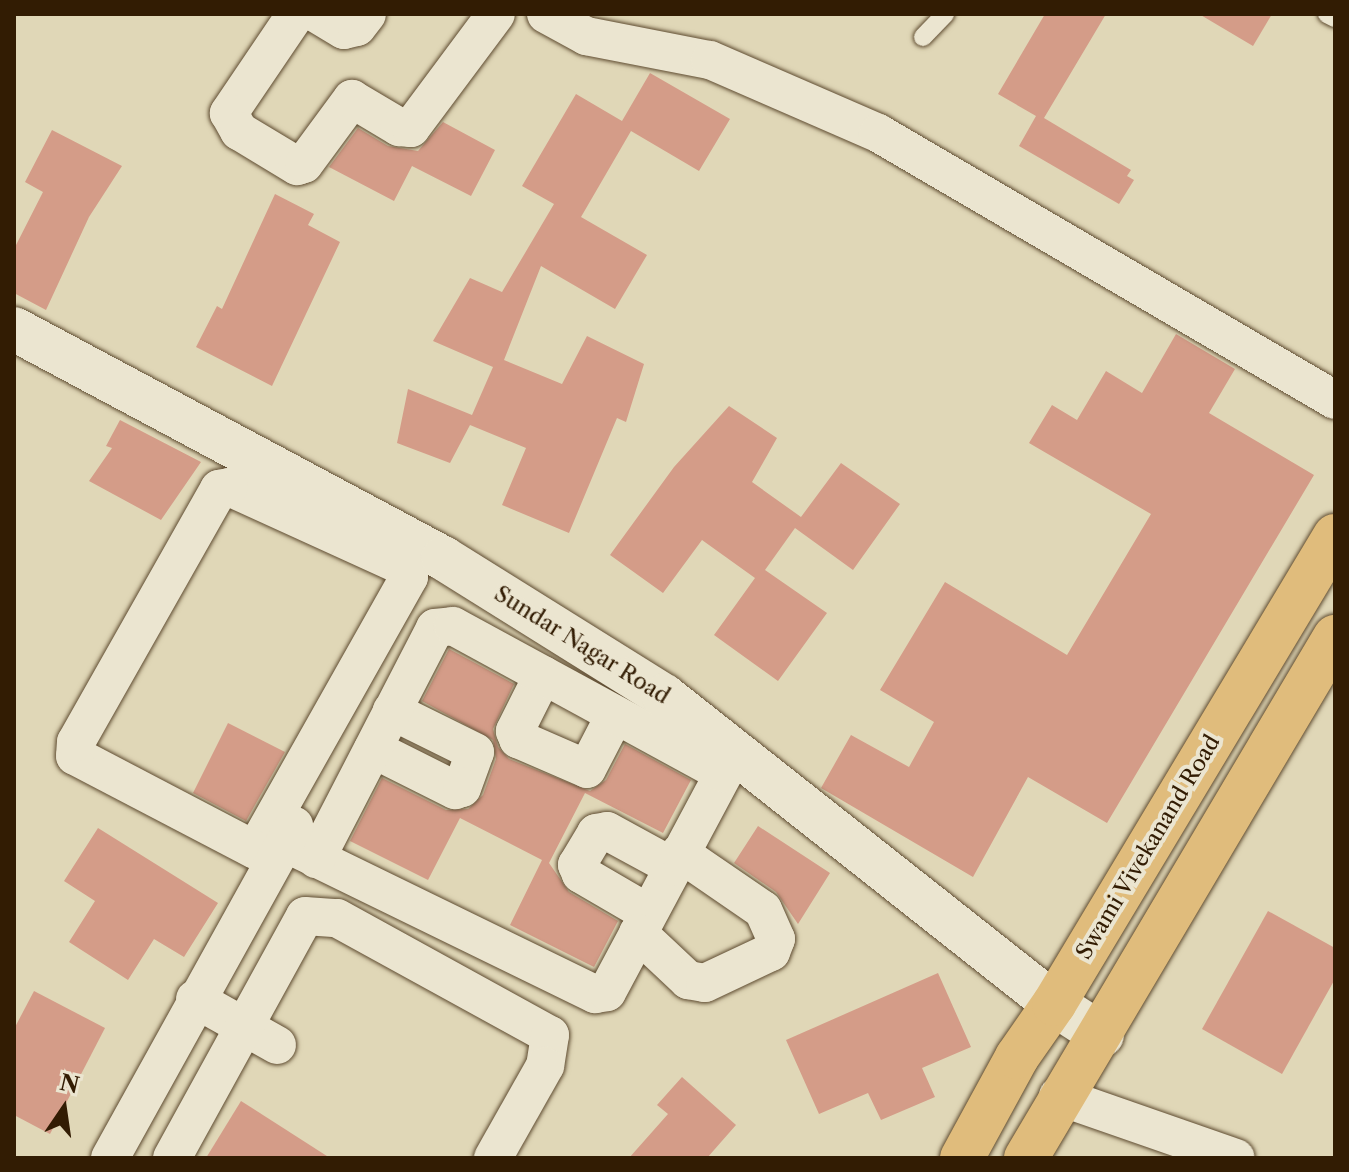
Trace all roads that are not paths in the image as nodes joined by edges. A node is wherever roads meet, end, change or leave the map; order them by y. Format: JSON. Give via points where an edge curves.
{"nodes":[{"id":1,"x":296,"y":14,"type":"edge"},
{"id":2,"x":317,"y":14,"type":"edge"},
{"id":3,"x":367,"y":14,"type":"edge"},
{"id":4,"x":496,"y":14,"type":"edge"},
{"id":5,"x":546,"y":14,"type":"edge"},
{"id":6,"x":945,"y":14,"type":"edge"},
{"id":7,"x":1327,"y":14,"type":"edge"},
{"id":8,"x":1335,"y":18,"type":"edge"},
{"id":9,"x":622,"y":26,"type":"edge"},
{"id":10,"x":923,"y":37,"type":"dead end"},
{"id":11,"x":14,"y":329,"type":"edge"},
{"id":12,"x":1335,"y":400,"type":"edge"},
{"id":13,"x":255,"y":490,"type":"junction"},
{"id":14,"x":1335,"y":536,"type":"edge"},
{"id":15,"x":443,"y":558,"type":"junction"},
{"id":16,"x":1335,"y":637,"type":"edge"},
{"id":17,"x":543,"y":675,"type":"junction"},
{"id":18,"x":392,"y":711,"type":"junction"},
{"id":19,"x":615,"y":715,"type":"junction"},
{"id":20,"x":373,"y":749,"type":"junction"},
{"id":21,"x":729,"y":762,"type":"junction"},
{"id":22,"x":290,"y":829,"type":"junction"},
{"id":23,"x":677,"y":860,"type":"junction"},
{"id":24,"x":643,"y":923,"type":"junction"},
{"id":25,"x":195,"y":999,"type":"junction"},
{"id":26,"x":1054,"y":1004,"type":"junction"},
{"id":27,"x":245,"y":1026,"type":"junction"},
{"id":28,"x":1102,"y":1035,"type":"junction"},
{"id":29,"x":277,"y":1045,"type":"dead end"},
{"id":30,"x":1058,"y":1096,"type":"junction"},
{"id":31,"x":110,"y":1158,"type":"edge"},
{"id":32,"x":172,"y":1158,"type":"edge"},
{"id":33,"x":493,"y":1158,"type":"edge"},
{"id":34,"x":962,"y":1158,"type":"edge"},
{"id":35,"x":1026,"y":1158,"type":"edge"},
{"id":36,"x":1236,"y":1158,"type":"edge"}],
"edges":[{"from":1,"to":4,"type":"street","via":[[229,113],[239,131],[297,166],[304,164],[352,99],[399,127],[411,128]]},
{"from":2,"to":3,"type":"street","via":[[344,30],[357,27]]},
{"from":5,"to":9,"type":"street","via":[[586,36]]},
{"from":6,"to":10,"type":"lane"},
{"from":7,"to":8,"type":"lane"},
{"from":9,"to":12,"type":"street","via":[[878,133]]},
{"from":11,"to":13,"type":"street","name":"Sundar Nagar Road"},
{"from":13,"to":15,"type":"street","name":"Sundar Nagar Road"},
{"from":13,"to":22,"type":"street","via":[[407,568],[409,577]]},
{"from":13,"to":22,"type":"street","via":[[219,489],[76,742],[75,756],[246,848],[255,850]]},
{"from":14,"to":26,"type":"main road","name":"Swami Vivekanand Road"},
{"from":15,"to":21,"type":"street","name":"Sundar Nagar Road","via":[[664,696]]},
{"from":15,"to":22,"type":"street"},
{"from":16,"to":28,"type":"main road"},
{"from":17,"to":18,"type":"street","via":[[453,626],[435,628]]},
{"from":17,"to":19,"type":"street"},
{"from":17,"to":19,"type":"street","via":[[515,731],[518,739],[587,769]]},
{"from":18,"to":20,"type":"street"},
{"from":18,"to":20,"type":"street","via":[[475,752],[462,788],[455,790]]},
{"from":19,"to":21,"type":"street"},
{"from":20,"to":22,"type":"street"},
{"from":21,"to":23,"type":"street"},
{"from":21,"to":26,"type":"street","name":"Sundar Nagar Road"},
{"from":22,"to":24,"type":"street","via":[[595,994],[607,992]]},
{"from":22,"to":25,"type":"street"},
{"from":23,"to":24,"type":"street"},
{"from":23,"to":24,"type":"street","via":[[607,831],[596,833],[577,865],[581,874]]},
{"from":23,"to":24,"type":"street","via":[[763,910],[776,939],[771,952],[705,983],[688,980]]},
{"from":25,"to":27,"type":"street"},
{"from":25,"to":31,"type":"street"},
{"from":26,"to":28,"type":"street","name":"Sundar Nagar Road"},
{"from":26,"to":34,"type":"main road","name":"Swami Vivekanand Road","via":[[1017,1057]]},
{"from":27,"to":29,"type":"street"},
{"from":27,"to":32,"type":"street"},
{"from":27,"to":33,"type":"street","via":[[305,916],[337,918],[550,1035],[545,1066]]},
{"from":28,"to":30,"type":"main road"},
{"from":30,"to":35,"type":"main road"},
{"from":30,"to":36,"type":"street"}]}
